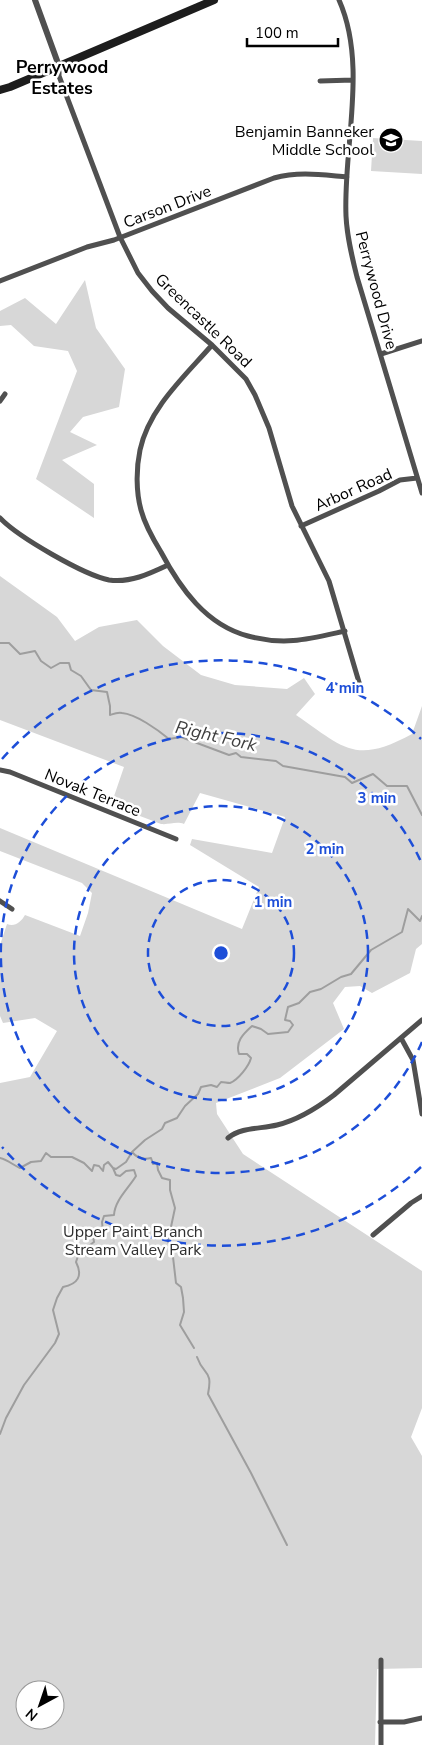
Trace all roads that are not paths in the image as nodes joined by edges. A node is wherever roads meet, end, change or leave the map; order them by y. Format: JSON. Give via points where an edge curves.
{"nodes":[{"id":1,"x":35,"y":0,"type":"edge"},
{"id":2,"x":214,"y":0,"type":"edge"},
{"id":3,"x":339,"y":0,"type":"edge"},
{"id":4,"x":59,"y":66,"type":"junction"},
{"id":5,"x":353,"y":80,"type":"junction"},
{"id":6,"x":320,"y":81,"type":"dead end"},
{"id":7,"x":0,"y":90,"type":"edge"},
{"id":8,"x":347,"y":177,"type":"junction"},
{"id":9,"x":120,"y":238,"type":"junction"},
{"id":10,"x":0,"y":281,"type":"edge"},
{"id":11,"x":422,"y":341,"type":"edge"},
{"id":12,"x":212,"y":345,"type":"junction"},
{"id":13,"x":381,"y":354,"type":"junction"},
{"id":14,"x":5,"y":394,"type":"dead end"},
{"id":15,"x":0,"y":401,"type":"edge"},
{"id":16,"x":417,"y":478,"type":"junction"},
{"id":17,"x":422,"y":493,"type":"edge"},
{"id":18,"x":0,"y":518,"type":"edge"},
{"id":19,"x":301,"y":526,"type":"junction"},
{"id":20,"x":168,"y":564,"type":"junction"},
{"id":21,"x":345,"y":631,"type":"junction"},
{"id":22,"x":361,"y":689,"type":"dead end"},
{"id":23,"x":0,"y":770,"type":"edge"},
{"id":24,"x":176,"y":839,"type":"dead end"},
{"id":25,"x":0,"y":902,"type":"edge"},
{"id":26,"x":12,"y":909,"type":"dead end"},
{"id":27,"x":422,"y":1020,"type":"edge"},
{"id":28,"x":401,"y":1038,"type":"junction"},
{"id":29,"x":422,"y":1114,"type":"edge"},
{"id":30,"x":228,"y":1138,"type":"dead end"},
{"id":31,"x":422,"y":1196,"type":"edge"},
{"id":32,"x":373,"y":1235,"type":"dead end"},
{"id":33,"x":381,"y":1660,"type":"dead end"},
{"id":34,"x":422,"y":1718,"type":"edge"},
{"id":35,"x":380,"y":1722,"type":"junction"},
{"id":36,"x":381,"y":1745,"type":"edge"}],
"edges":[{"from":1,"to":4,"type":"street","name":"Greencastle Road"},
{"from":2,"to":4,"type":"main road"},
{"from":3,"to":5,"type":"street","name":"Perrywood Drive","via":[[353,47]]},
{"from":4,"to":7,"type":"main road"},
{"from":4,"to":9,"type":"street","name":"Greencastle Road","via":[[59,76]]},
{"from":5,"to":6,"type":"street"},
{"from":5,"to":8,"type":"street","name":"Perrywood Drive"},
{"from":8,"to":9,"type":"street","name":"Carson Drive","via":[[287,174]]},
{"from":8,"to":13,"type":"street","name":"Perrywood Drive","via":[[348,240]]},
{"from":9,"to":10,"type":"street","name":"Carson Drive","via":[[87,247]]},
{"from":9,"to":12,"type":"street","name":"Greencastle Road","via":[[138,273],[152,291]]},
{"from":11,"to":13,"type":"street"},
{"from":12,"to":19,"type":"street","name":"Greencastle Road","via":[[246,379],[255,395]]},
{"from":12,"to":20,"type":"street","via":[[155,413],[140,451],[137,478],[141,511]]},
{"from":13,"to":16,"type":"street","name":"Perrywood Drive"},
{"from":14,"to":15,"type":"street"},
{"from":16,"to":17,"type":"street","name":"Perrywood Drive"},
{"from":16,"to":19,"type":"street","name":"Arbor Road","via":[[400,480]]},
{"from":18,"to":20,"type":"street","via":[[23,537],[90,574],[110,580],[135,579]]},
{"from":19,"to":21,"type":"street","name":"Greencastle Road","via":[[329,581]]},
{"from":20,"to":21,"type":"street","via":[[179,584],[211,618],[246,636],[297,642]]},
{"from":21,"to":22,"type":"street","name":"Greencastle Road"},
{"from":23,"to":24,"type":"street","name":"Novak Terrace"},
{"from":25,"to":26,"type":"street"},
{"from":27,"to":28,"type":"street"},
{"from":28,"to":29,"type":"street","via":[[412,1060]]},
{"from":28,"to":30,"type":"street","via":[[334,1095],[304,1115],[278,1125],[235,1132]]},
{"from":31,"to":32,"type":"street"},
{"from":33,"to":35,"type":"street"},
{"from":34,"to":35,"type":"street"},
{"from":35,"to":36,"type":"street"}]}
